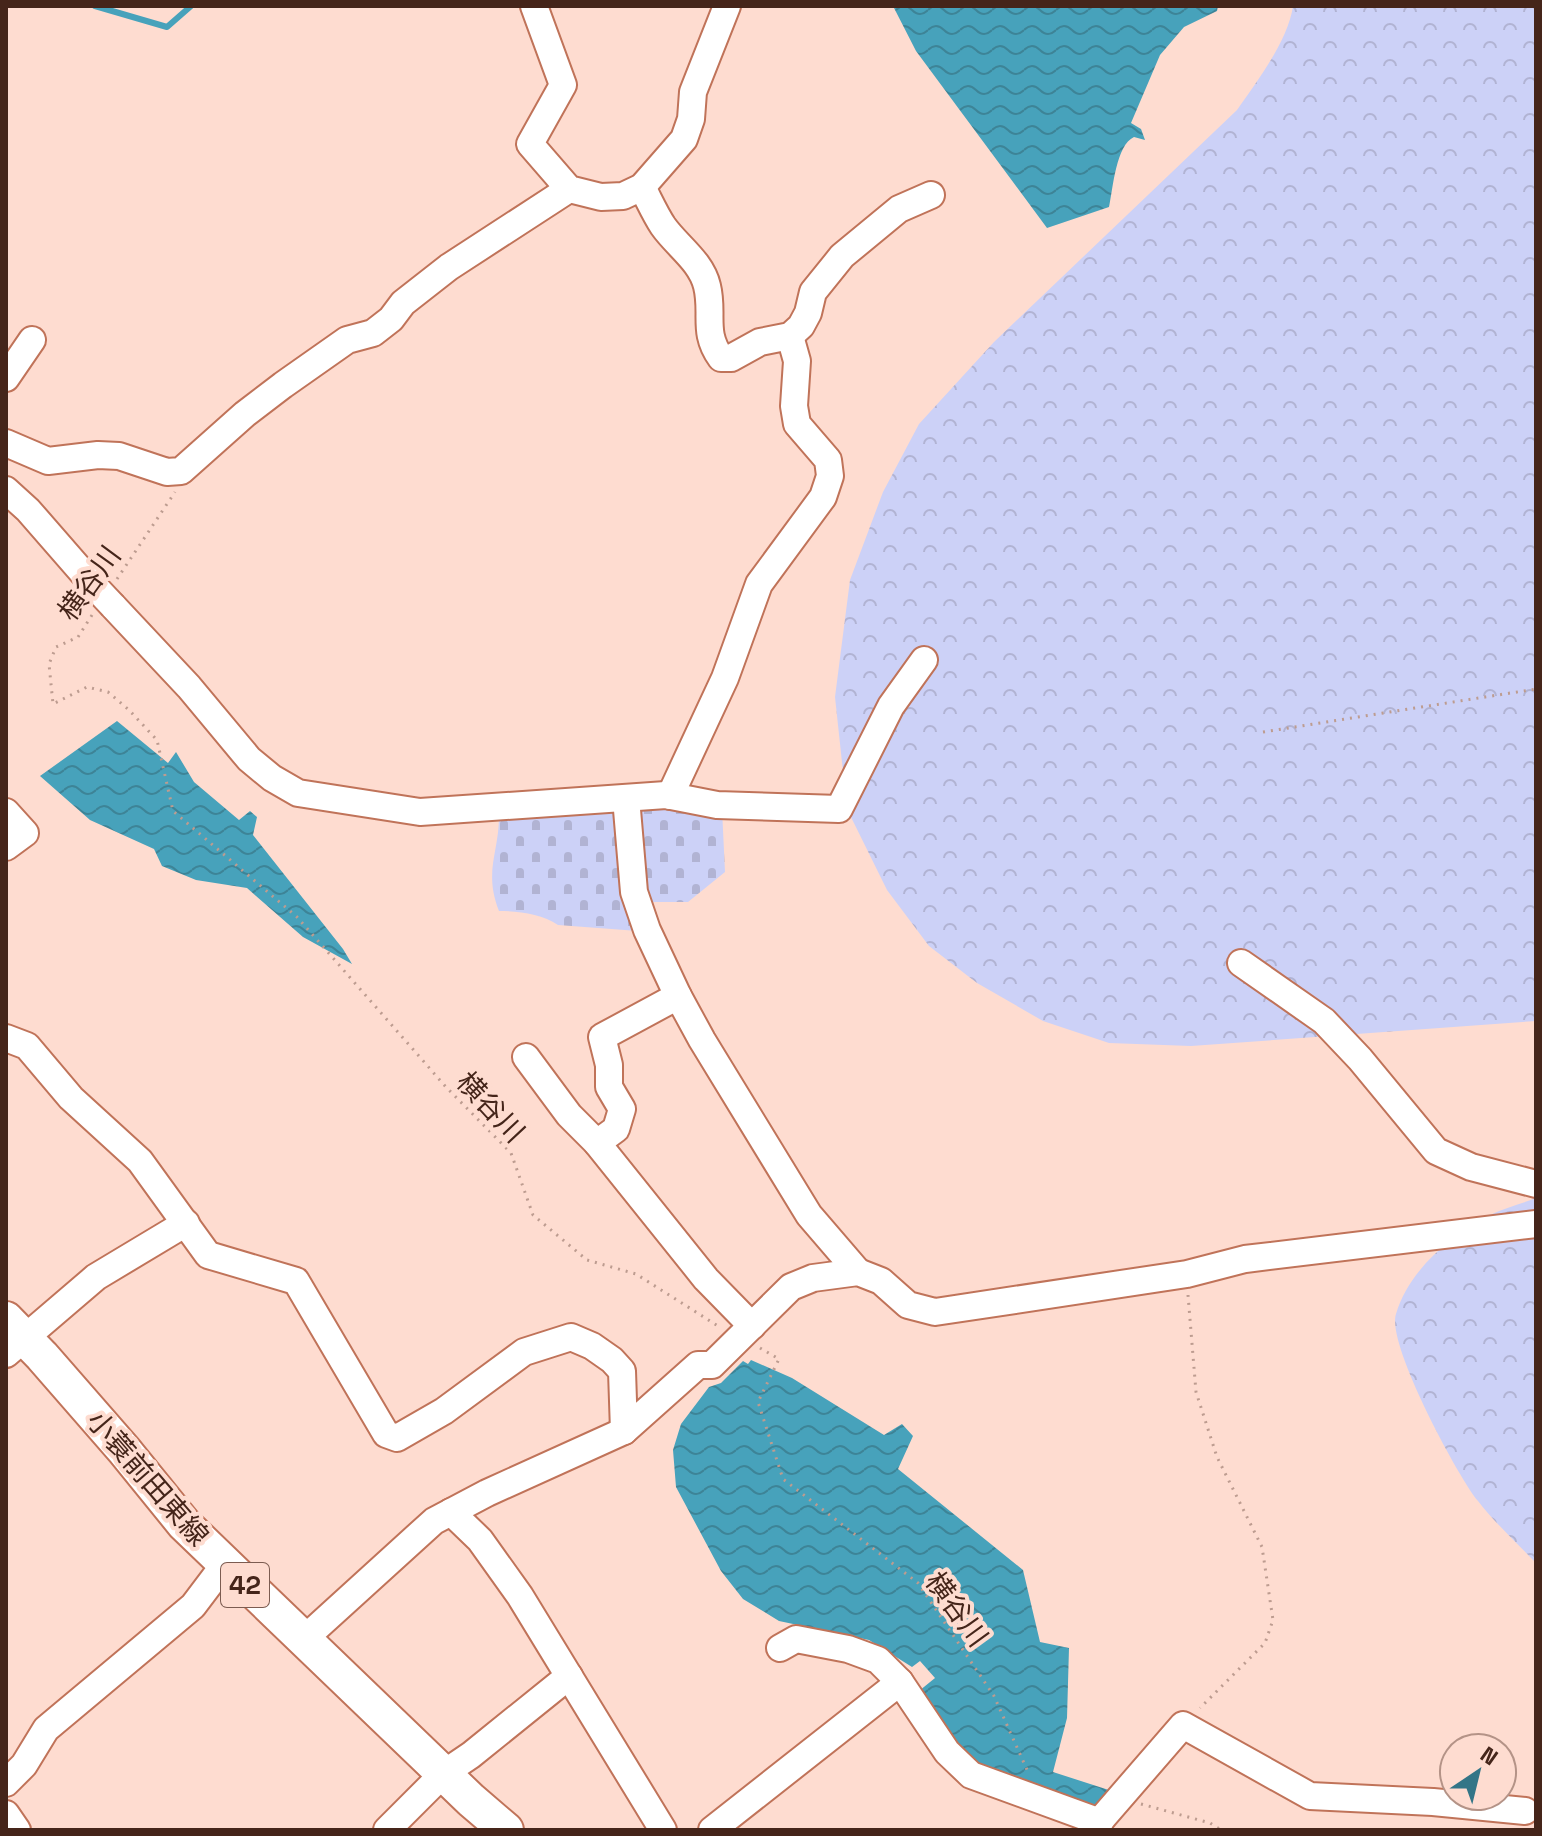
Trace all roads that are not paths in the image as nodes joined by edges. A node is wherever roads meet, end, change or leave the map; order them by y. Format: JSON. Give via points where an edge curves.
{"nodes":[{"id":1,"x":534,"y":6,"type":"edge"},
{"id":2,"x":727,"y":6,"type":"edge"},
{"id":3,"x":642,"y":187,"type":"junction"},
{"id":4,"x":569,"y":189,"type":"junction"},
{"id":5,"x":931,"y":195,"type":"dead end"},
{"id":6,"x":790,"y":336,"type":"junction"},
{"id":7,"x":32,"y":340,"type":"dead end"},
{"id":8,"x":6,"y":378,"type":"edge"},
{"id":9,"x":6,"y":443,"type":"edge"},
{"id":10,"x":6,"y":490,"type":"edge"},
{"id":11,"x":924,"y":660,"type":"dead end"},
{"id":12,"x":670,"y":796,"type":"junction"},
{"id":13,"x":626,"y":798,"type":"junction"},
{"id":14,"x":6,"y":812,"type":"edge"},
{"id":15,"x":6,"y":847,"type":"edge"},
{"id":16,"x":1241,"y":963,"type":"dead end"},
{"id":17,"x":678,"y":996,"type":"junction"},
{"id":18,"x":6,"y":1038,"type":"edge"},
{"id":19,"x":526,"y":1057,"type":"dead end"},
{"id":20,"x":597,"y":1143,"type":"junction"},
{"id":21,"x":1536,"y":1184,"type":"edge"},
{"id":22,"x":186,"y":1223,"type":"junction"},
{"id":23,"x":1536,"y":1224,"type":"edge"},
{"id":24,"x":858,"y":1272,"type":"junction"},
{"id":25,"x":746,"y":1332,"type":"junction"},
{"id":26,"x":12,"y":1337,"type":"edge"},
{"id":27,"x":624,"y":1431,"type":"junction"},
{"id":28,"x":451,"y":1512,"type":"junction"},
{"id":29,"x":224,"y":1565,"type":"junction"},
{"id":30,"x":303,"y":1640,"type":"junction"},
{"id":31,"x":780,"y":1648,"type":"dead end"},
{"id":32,"x":569,"y":1676,"type":"junction"},
{"id":33,"x":900,"y":1682,"type":"junction"},
{"id":34,"x":443,"y":1774,"type":"junction"},
{"id":35,"x":6,"y":1783,"type":"edge"},
{"id":36,"x":1525,"y":1811,"type":"dead end"},
{"id":37,"x":6,"y":1814,"type":"edge"},
{"id":38,"x":1096,"y":1826,"type":"edge"},
{"id":39,"x":17,"y":1830,"type":"edge"},
{"id":40,"x":387,"y":1830,"type":"edge"},
{"id":41,"x":506,"y":1830,"type":"edge"},
{"id":42,"x":663,"y":1830,"type":"edge"},
{"id":43,"x":712,"y":1830,"type":"edge"}],
"edges":[{"from":1,"to":4,"type":"street","via":[[563,85],[530,144]]},
{"from":2,"to":3,"type":"street","via":[[693,92],[684,139]]},
{"from":3,"to":4,"type":"street","via":[[623,196],[601,197]]},
{"from":3,"to":6,"type":"street","via":[[663,225],[702,271],[710,302],[711,345],[721,358]]},
{"from":4,"to":9,"type":"street","via":[[449,267],[373,333],[347,340],[283,385],[181,471],[167,472],[119,456],[48,461]]},
{"from":5,"to":6,"type":"street","via":[[899,209],[842,256],[813,292],[808,313]]},
{"from":6,"to":12,"type":"street","via":[[797,361],[797,424],[828,460],[830,476],[823,497],[759,584],[725,678]]},
{"from":7,"to":8,"type":"street"},
{"from":10,"to":13,"type":"street","via":[[249,759],[298,793],[420,812]]},
{"from":11,"to":12,"type":"street","via":[[891,706],[839,809],[717,805]]},
{"from":12,"to":13,"type":"street"},
{"from":13,"to":17,"type":"street","via":[[634,892]]},
{"from":14,"to":15,"type":"street","via":[[25,833]]},
{"from":16,"to":21,"type":"street","via":[[1324,1021],[1436,1151],[1471,1167]]},
{"from":17,"to":20,"type":"street","via":[[602,1037],[609,1087],[622,1109],[616,1129]]},
{"from":17,"to":24,"type":"street","via":[[809,1215]]},
{"from":18,"to":22,"type":"street","via":[[27,1046],[71,1098],[140,1161]]},
{"from":19,"to":20,"type":"street"},
{"from":20,"to":25,"type":"street"},
{"from":22,"to":26,"type":"street","via":[[96,1277]]},
{"from":22,"to":27,"type":"street","via":[[208,1255],[296,1281],[386,1434],[397,1438],[524,1352],[571,1337],[592,1346],[622,1371]]},
{"from":23,"to":24,"type":"street","via":[[1245,1259],[1187,1274],[935,1312],[908,1305],[881,1281]]},
{"from":24,"to":25,"type":"street","via":[[791,1287]]},
{"from":25,"to":27,"type":"street","via":[[712,1365],[698,1365]]},
{"from":26,"to":29,"type":"main road","name":"小蓑前田東線","number":"42","via":[[124,1450]]},
{"from":27,"to":28,"type":"street"},
{"from":28,"to":30,"type":"street","via":[[434,1521]]},
{"from":28,"to":32,"type":"street","via":[[480,1540]]},
{"from":29,"to":30,"type":"main road","name":"小蓑前田東線","number":"42"},
{"from":29,"to":35,"type":"street","via":[[193,1606],[46,1729]]},
{"from":30,"to":34,"type":"main road","name":"小蓑前田東線","number":"42"},
{"from":31,"to":33,"type":"street","via":[[796,1639],[848,1649],[878,1660]]},
{"from":32,"to":34,"type":"street"},
{"from":32,"to":42,"type":"street"},
{"from":33,"to":38,"type":"street","via":[[947,1752],[971,1775]]},
{"from":33,"to":43,"type":"street"},
{"from":34,"to":40,"type":"street"},
{"from":34,"to":41,"type":"main road","name":"小蓑前田東線","number":"42"},
{"from":36,"to":38,"type":"street","via":[[1310,1796],[1183,1725]]},
{"from":37,"to":39,"type":"street"}]}
